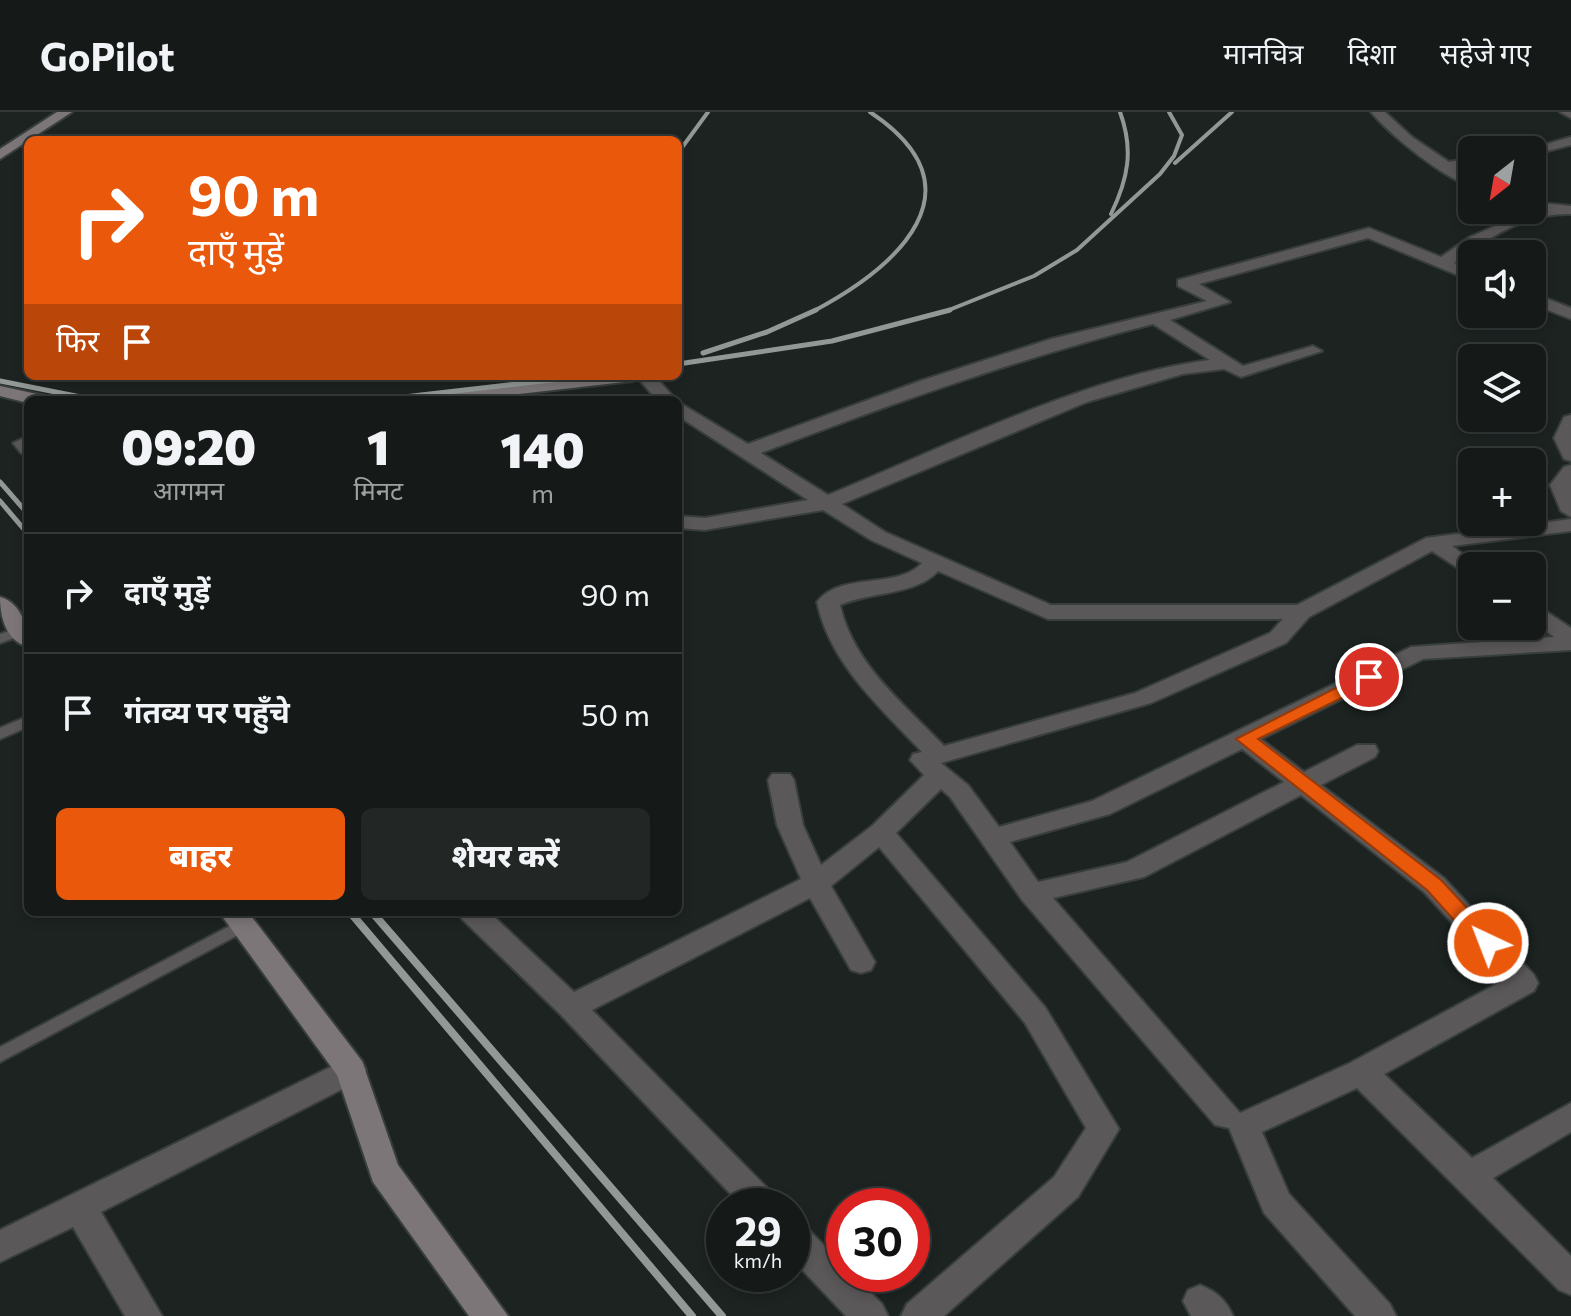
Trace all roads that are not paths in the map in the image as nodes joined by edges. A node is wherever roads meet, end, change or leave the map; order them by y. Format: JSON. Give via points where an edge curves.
{"nodes":[{"id":1,"x":53,"y":112,"type":"edge"},
{"id":2,"x":66,"y":112,"type":"edge"},
{"id":3,"x":76,"y":112,"type":"edge"},
{"id":4,"x":1377,"y":112,"type":"edge"},
{"id":5,"x":29,"y":136,"type":"edge"},
{"id":6,"x":40,"y":136,"type":"edge"},
{"id":7,"x":24,"y":139,"type":"edge"},
{"id":8,"x":1571,"y":141,"type":"edge"},
{"id":9,"x":0,"y":146,"type":"edge"},
{"id":10,"x":24,"y":147,"type":"edge"},
{"id":11,"x":1546,"y":147,"type":"edge"},
{"id":12,"x":0,"y":155,"type":"edge"},
{"id":13,"x":0,"y":162,"type":"edge"},
{"id":14,"x":1458,"y":164,"type":"edge"},
{"id":15,"x":1444,"y":167,"type":"junction"},
{"id":16,"x":1458,"y":175,"type":"edge"},
{"id":17,"x":1546,"y":208,"type":"edge"},
{"id":18,"x":1571,"y":210,"type":"edge"},
{"id":19,"x":1505,"y":224,"type":"edge"},
{"id":20,"x":1442,"y":264,"type":"junction"},
{"id":21,"x":1458,"y":270,"type":"edge"},
{"id":22,"x":1546,"y":304,"type":"edge"},
{"id":23,"x":1571,"y":314,"type":"edge"},
{"id":24,"x":1157,"y":319,"type":"junction"},
{"id":25,"x":1313,"y":351,"type":"dead end"},
{"id":26,"x":1224,"y":364,"type":"junction"},
{"id":27,"x":597,"y":380,"type":"edge"},
{"id":28,"x":649,"y":380,"type":"edge"},
{"id":29,"x":0,"y":391,"type":"edge"},
{"id":30,"x":24,"y":396,"type":"edge"},
{"id":31,"x":454,"y":396,"type":"edge"},
{"id":32,"x":663,"y":396,"type":"edge"},
{"id":33,"x":682,"y":410,"type":"edge"},
{"id":34,"x":1571,"y":421,"type":"edge"},
{"id":35,"x":748,"y":451,"type":"junction"},
{"id":36,"x":1571,"y":455,"type":"edge"},
{"id":37,"x":1571,"y":471,"type":"edge"},
{"id":38,"x":826,"y":503,"type":"junction"},
{"id":39,"x":1571,"y":511,"type":"edge"},
{"id":40,"x":682,"y":522,"type":"edge"},
{"id":41,"x":1571,"y":525,"type":"edge"},
{"id":42,"x":1433,"y":542,"type":"junction"},
{"id":43,"x":1458,"y":561,"type":"edge"},
{"id":44,"x":935,"y":562,"type":"junction"},
{"id":45,"x":0,"y":604,"type":"edge"},
{"id":46,"x":1301,"y":612,"type":"junction"},
{"id":47,"x":1546,"y":620,"type":"edge"},
{"id":48,"x":16,"y":637,"type":"edge"},
{"id":49,"x":1571,"y":641,"type":"edge"},
{"id":50,"x":24,"y":723,"type":"edge"},
{"id":51,"x":0,"y":734,"type":"edge"},
{"id":52,"x":1245,"y":739,"type":"junction"},
{"id":53,"x":1366,"y":751,"type":"dead end"},
{"id":54,"x":939,"y":765,"type":"junction"},
{"id":55,"x":781,"y":780,"type":"dead end"},
{"id":56,"x":1307,"y":783,"type":"junction"},
{"id":57,"x":881,"y":832,"type":"junction"},
{"id":58,"x":993,"y":838,"type":"junction"},
{"id":59,"x":816,"y":883,"type":"junction"},
{"id":60,"x":1032,"y":893,"type":"junction"},
{"id":61,"x":476,"y":916,"type":"edge"},
{"id":62,"x":238,"y":918,"type":"edge"},
{"id":63,"x":861,"y":962,"type":"dead end"},
{"id":64,"x":571,"y":1007,"type":"junction"},
{"id":65,"x":0,"y":1055,"type":"edge"},
{"id":66,"x":351,"y":1070,"type":"junction"},
{"id":67,"x":1361,"y":1072,"type":"junction"},
{"id":68,"x":1226,"y":1116,"type":"dead end"},
{"id":69,"x":1571,"y":1116,"type":"edge"},
{"id":70,"x":1469,"y":1176,"type":"junction"},
{"id":71,"x":746,"y":1188,"type":"edge"},
{"id":72,"x":79,"y":1206,"type":"junction"},
{"id":73,"x":0,"y":1246,"type":"edge"},
{"id":74,"x":810,"y":1254,"type":"edge"},
{"id":75,"x":1571,"y":1279,"type":"edge"},
{"id":76,"x":144,"y":1316,"type":"edge"},
{"id":77,"x":490,"y":1316,"type":"edge"},
{"id":78,"x":870,"y":1316,"type":"edge"},
{"id":79,"x":919,"y":1316,"type":"edge"},
{"id":80,"x":1378,"y":1316,"type":"edge"}],
"edges":[{"from":1,"to":9,"type":"street"},
{"from":2,"to":5,"type":"street"},
{"from":3,"to":6,"type":"street"},
{"from":4,"to":15,"type":"street"},
{"from":7,"to":12,"type":"street"},
{"from":8,"to":11,"type":"street"},
{"from":10,"to":13,"type":"street"},
{"from":14,"to":15,"type":"street"},
{"from":15,"to":16,"type":"street"},
{"from":17,"to":18,"type":"street"},
{"from":19,"to":20,"type":"street"},
{"from":20,"to":21,"type":"street"},
{"from":20,"to":24,"type":"street","via":[[1369,233],[1184,283],[1222,302]]},
{"from":22,"to":23,"type":"street"},
{"from":24,"to":26,"type":"street"},
{"from":24,"to":35,"type":"street","via":[[1057,343],[926,385]]},
{"from":25,"to":26,"type":"street","via":[[1241,372]]},
{"from":26,"to":38,"type":"street","via":[[1181,369],[1081,398]]},
{"from":27,"to":31,"type":"street"},
{"from":28,"to":32,"type":"street"},
{"from":29,"to":30,"type":"street"},
{"from":33,"to":35,"type":"street"},
{"from":34,"to":36,"type":"street","via":[[1563,438]]},
{"from":35,"to":38,"type":"street"},
{"from":37,"to":39,"type":"street","via":[[1560,485]]},
{"from":38,"to":40,"type":"street","via":[[705,524]]},
{"from":38,"to":44,"type":"street","via":[[878,536]]},
{"from":41,"to":42,"type":"street"},
{"from":42,"to":43,"type":"street"},
{"from":42,"to":46,"type":"street"},
{"from":44,"to":46,"type":"street","via":[[1048,612]]},
{"from":44,"to":54,"type":"street","via":[[921,577],[853,591],[828,602],[829,615],[857,667]]},
{"from":45,"to":48,"type":"street"},
{"from":46,"to":54,"type":"street","via":[[1278,638],[1143,698]]},
{"from":47,"to":49,"type":"street"},
{"from":49,"to":52,"type":"street","via":[[1419,652]]},
{"from":50,"to":51,"type":"lane"},
{"from":52,"to":56,"type":"street"},
{"from":52,"to":58,"type":"street","via":[[1101,808]]},
{"from":53,"to":56,"type":"street"},
{"from":54,"to":57,"type":"street"},
{"from":54,"to":58,"type":"street"},
{"from":55,"to":59,"type":"street","via":[[781,800]]},
{"from":56,"to":60,"type":"street","via":[[1134,870]]},
{"from":56,"to":67,"type":"street","via":[[1434,885],[1524,983]]},
{"from":57,"to":59,"type":"street"},
{"from":57,"to":79,"type":"street","via":[[1035,1015],[1103,1129],[1066,1187]]},
{"from":58,"to":60,"type":"street"},
{"from":59,"to":63,"type":"street"},
{"from":59,"to":64,"type":"street"},
{"from":60,"to":68,"type":"street"},
{"from":61,"to":64,"type":"street"},
{"from":62,"to":65,"type":"lane"},
{"from":62,"to":66,"type":"street"},
{"from":64,"to":71,"type":"street"},
{"from":66,"to":72,"type":"street"},
{"from":66,"to":77,"type":"street","via":[[384,1172]]},
{"from":67,"to":70,"type":"street"},
{"from":67,"to":80,"type":"street","via":[[1244,1126],[1276,1203]]},
{"from":69,"to":70,"type":"street"},
{"from":70,"to":75,"type":"street"},
{"from":72,"to":73,"type":"street"},
{"from":72,"to":76,"type":"street"},
{"from":74,"to":78,"type":"street"}]}
